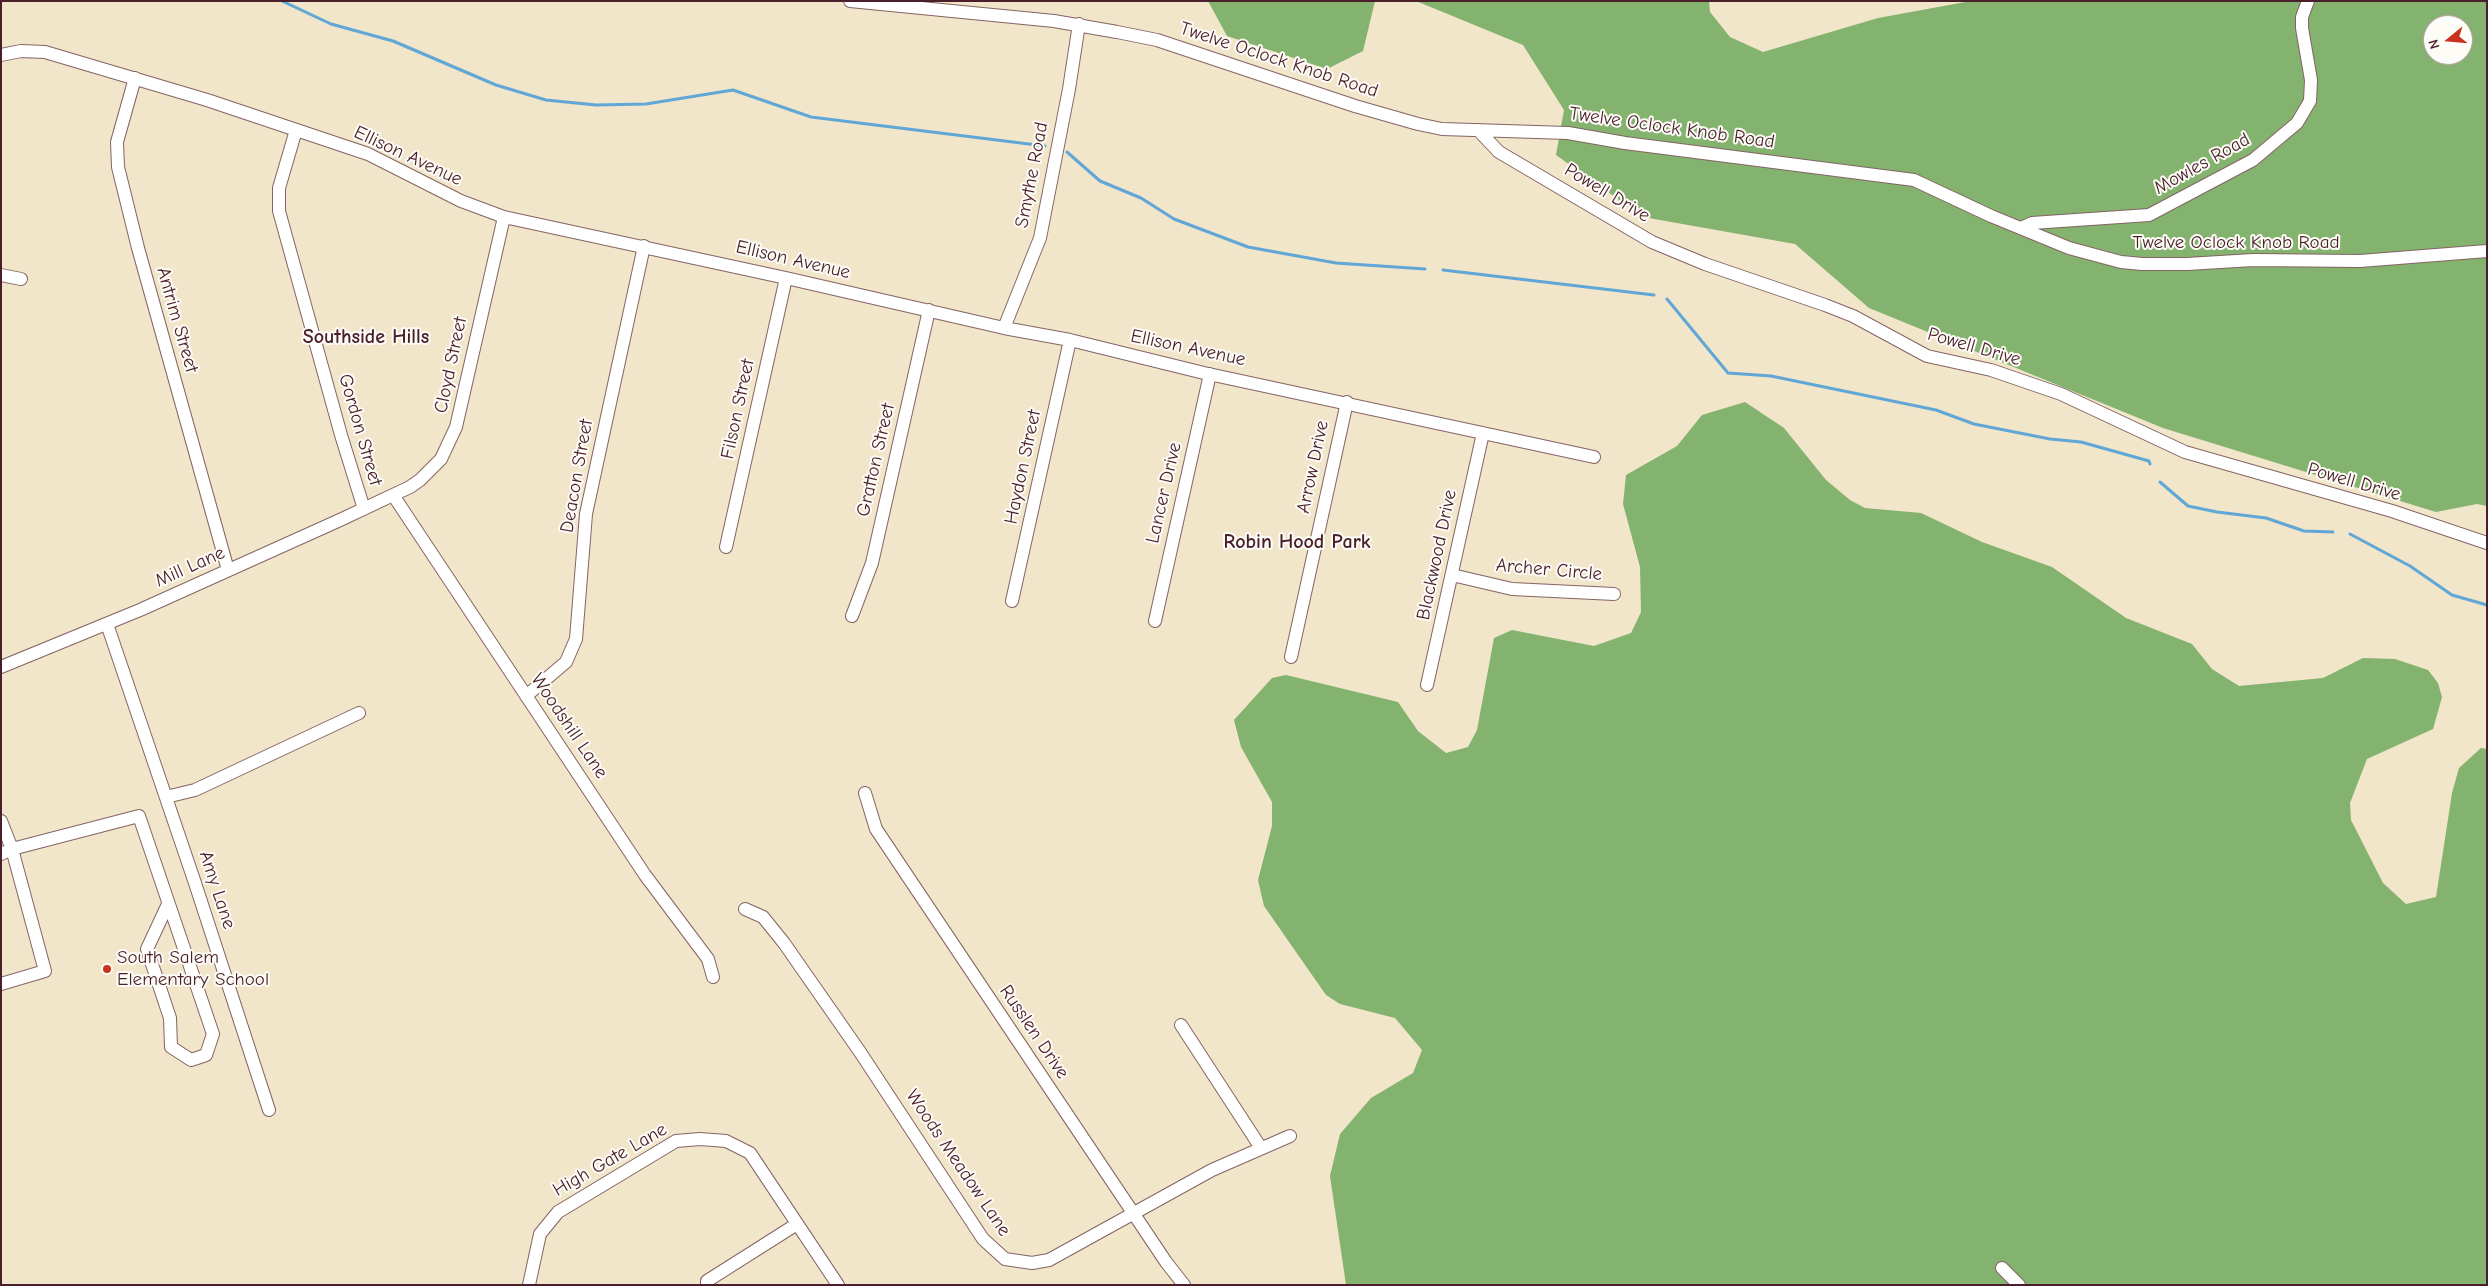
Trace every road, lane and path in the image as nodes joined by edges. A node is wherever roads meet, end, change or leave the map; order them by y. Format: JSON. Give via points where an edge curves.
{"nodes":[{"id":1,"x":850,"y":1,"type":"edge"},
{"id":2,"x":2308,"y":1,"type":"edge"},
{"id":3,"x":959,"y":7,"type":"edge"},
{"id":4,"x":1079,"y":24,"type":"junction"},
{"id":5,"x":1,"y":55,"type":"edge"},
{"id":6,"x":135,"y":78,"type":"junction"},
{"id":7,"x":296,"y":130,"type":"junction"},
{"id":8,"x":1478,"y":130,"type":"junction"},
{"id":9,"x":504,"y":217,"type":"junction"},
{"id":10,"x":2021,"y":228,"type":"junction"},
{"id":11,"x":644,"y":246,"type":"junction"},
{"id":12,"x":2487,"y":251,"type":"edge"},
{"id":13,"x":1,"y":275,"type":"edge"},
{"id":14,"x":786,"y":278,"type":"junction"},
{"id":15,"x":21,"y":279,"type":"dead end"},
{"id":16,"x":929,"y":310,"type":"junction"},
{"id":17,"x":1004,"y":328,"type":"junction"},
{"id":18,"x":1070,"y":340,"type":"junction"},
{"id":19,"x":1210,"y":374,"type":"junction"},
{"id":20,"x":1347,"y":402,"type":"junction"},
{"id":21,"x":1483,"y":433,"type":"junction"},
{"id":22,"x":1594,"y":457,"type":"dead end"},
{"id":23,"x":393,"y":496,"type":"junction"},
{"id":24,"x":364,"y":509,"type":"junction"},
{"id":25,"x":2487,"y":543,"type":"edge"},
{"id":26,"x":726,"y":547,"type":"dead end"},
{"id":27,"x":228,"y":570,"type":"junction"},
{"id":28,"x":1452,"y":575,"type":"junction"},
{"id":29,"x":1614,"y":594,"type":"dead end"},
{"id":30,"x":1012,"y":601,"type":"dead end"},
{"id":31,"x":852,"y":616,"type":"dead end"},
{"id":32,"x":1154,"y":621,"type":"dead end"},
{"id":33,"x":107,"y":624,"type":"junction"},
{"id":34,"x":1291,"y":657,"type":"dead end"},
{"id":35,"x":1,"y":667,"type":"edge"},
{"id":36,"x":1427,"y":685,"type":"dead end"},
{"id":37,"x":526,"y":696,"type":"junction"},
{"id":38,"x":358,"y":713,"type":"dead end"},
{"id":39,"x":865,"y":793,"type":"dead end"},
{"id":40,"x":166,"y":797,"type":"junction"},
{"id":41,"x":1,"y":821,"type":"edge"},
{"id":42,"x":7,"y":851,"type":"edge"},
{"id":43,"x":168,"y":904,"type":"junction"},
{"id":44,"x":745,"y":909,"type":"dead end"},
{"id":45,"x":714,"y":977,"type":"dead end"},
{"id":46,"x":1,"y":984,"type":"edge"},
{"id":47,"x":1181,"y":1025,"type":"dead end"},
{"id":48,"x":269,"y":1110,"type":"dead end"},
{"id":49,"x":1290,"y":1136,"type":"dead end"},
{"id":50,"x":1262,"y":1148,"type":"junction"},
{"id":51,"x":1133,"y":1213,"type":"junction"},
{"id":52,"x":797,"y":1224,"type":"junction"},
{"id":53,"x":2002,"y":1268,"type":"dead end"},
{"id":54,"x":529,"y":1285,"type":"edge"},
{"id":55,"x":707,"y":1285,"type":"edge"},
{"id":56,"x":838,"y":1285,"type":"edge"},
{"id":57,"x":1184,"y":1285,"type":"edge"},
{"id":58,"x":2019,"y":1285,"type":"edge"}],
"edges":[{"from":1,"to":3,"type":"street","name":"Twelve Oclock Knob Road"},
{"from":2,"to":10,"type":"street","name":"Mowles Road","via":[[2302,23],[2311,80],[2310,100],[2297,122],[2253,160],[2150,215],[2032,223]]},
{"from":3,"to":4,"type":"street","name":"Twelve Oclock Knob Road"},
{"from":4,"to":8,"type":"street","name":"Twelve Oclock Knob Road","via":[[1157,40],[1284,84],[1418,124]]},
{"from":4,"to":17,"type":"street","name":"Smythe Road","via":[[1070,89],[1040,238]]},
{"from":5,"to":6,"type":"street","name":"Ellison Avenue","via":[[20,51],[45,52]]},
{"from":6,"to":7,"type":"street","name":"Ellison Avenue"},
{"from":6,"to":27,"type":"street","name":"Antrim Street","via":[[117,142],[118,167],[140,258]]},
{"from":7,"to":9,"type":"street","name":"Ellison Avenue","via":[[368,154],[426,181],[461,202]]},
{"from":7,"to":24,"type":"street","name":"Gordon Street","via":[[279,188],[279,212]]},
{"from":8,"to":10,"type":"street","name":"Twelve Oclock Knob Road","via":[[1568,133],[1914,180]]},
{"from":8,"to":25,"type":"street","name":"Powell Drive","via":[[1499,152],[1652,242],[1714,267],[1825,304],[1927,356],[1991,370],[2061,394],[2185,452],[2392,511]]},
{"from":9,"to":11,"type":"street","name":"Ellison Avenue"},
{"from":9,"to":23,"type":"street","name":"Cloyd Street","via":[[456,427],[432,469]]},
{"from":10,"to":12,"type":"street","name":"Twelve Oclock Knob Road","via":[[2098,257],[2142,264],[2253,260],[2370,261]]},
{"from":11,"to":14,"type":"street","name":"Ellison Avenue"},
{"from":11,"to":37,"type":"street","name":"Deacon Street","via":[[586,514],[576,639],[566,662]]},
{"from":13,"to":15,"type":"street"},
{"from":14,"to":16,"type":"street","name":"Ellison Avenue"},
{"from":14,"to":26,"type":"street","name":"Filson Street"},
{"from":16,"to":17,"type":"street","name":"Ellison Avenue"},
{"from":16,"to":31,"type":"street","name":"Gratton Street","via":[[872,563]]},
{"from":17,"to":18,"type":"street","name":"Ellison Avenue"},
{"from":18,"to":19,"type":"street","name":"Ellison Avenue"},
{"from":18,"to":30,"type":"street","name":"Haydon Street"},
{"from":19,"to":20,"type":"street","name":"Ellison Avenue"},
{"from":19,"to":32,"type":"street","name":"Lancer Drive"},
{"from":20,"to":21,"type":"street","name":"Ellison Avenue"},
{"from":20,"to":34,"type":"street","name":"Arrow Drive"},
{"from":21,"to":22,"type":"street","name":"Ellison Avenue"},
{"from":21,"to":28,"type":"street","name":"Blackwood Drive"},
{"from":23,"to":24,"type":"street","name":"Mill Lane"},
{"from":23,"to":37,"type":"street","name":"Woodshill Lane"},
{"from":24,"to":27,"type":"street","name":"Mill Lane"},
{"from":27,"to":33,"type":"street","name":"Mill Lane"},
{"from":28,"to":29,"type":"street","name":"Archer Circle","via":[[1512,589]]},
{"from":28,"to":36,"type":"street","name":"Blackwood Drive"},
{"from":33,"to":35,"type":"street","name":"Mill Lane"},
{"from":33,"to":40,"type":"street","name":"Amy Lane"},
{"from":37,"to":45,"type":"street","name":"Woodshill Lane","via":[[645,875],[708,959]]},
{"from":38,"to":40,"type":"street","via":[[195,790]]},
{"from":39,"to":51,"type":"street","name":"Russlen Drive","via":[[876,829]]},
{"from":40,"to":48,"type":"street","name":"Amy Lane"},
{"from":41,"to":42,"type":"street"},
{"from":42,"to":43,"type":"street","via":[[139,816]]},
{"from":42,"to":46,"type":"street","via":[[45,971]]},
{"from":43,"to":43,"type":"street","via":[[212,1034],[206,1055],[191,1060],[171,1047],[170,1018],[147,949]]},
{"from":44,"to":51,"type":"street","name":"Woods Meadow Lane","via":[[763,917],[784,942],[983,1239],[996,1253],[1017,1262],[1048,1260]]},
{"from":47,"to":50,"type":"street"},
{"from":49,"to":50,"type":"street","name":"Woods Meadow Lane"},
{"from":50,"to":51,"type":"street","name":"Woods Meadow Lane","via":[[1212,1170]]},
{"from":51,"to":57,"type":"street","name":"Russlen Drive"},
{"from":52,"to":54,"type":"street","name":"High Gate Lane","via":[[750,1153],[726,1140],[700,1138],[676,1141],[558,1212],[540,1234]]},
{"from":52,"to":55,"type":"street","via":[[707,1281]]},
{"from":52,"to":56,"type":"street","name":"High Gate Lane"},
{"from":53,"to":58,"type":"street"}]}
